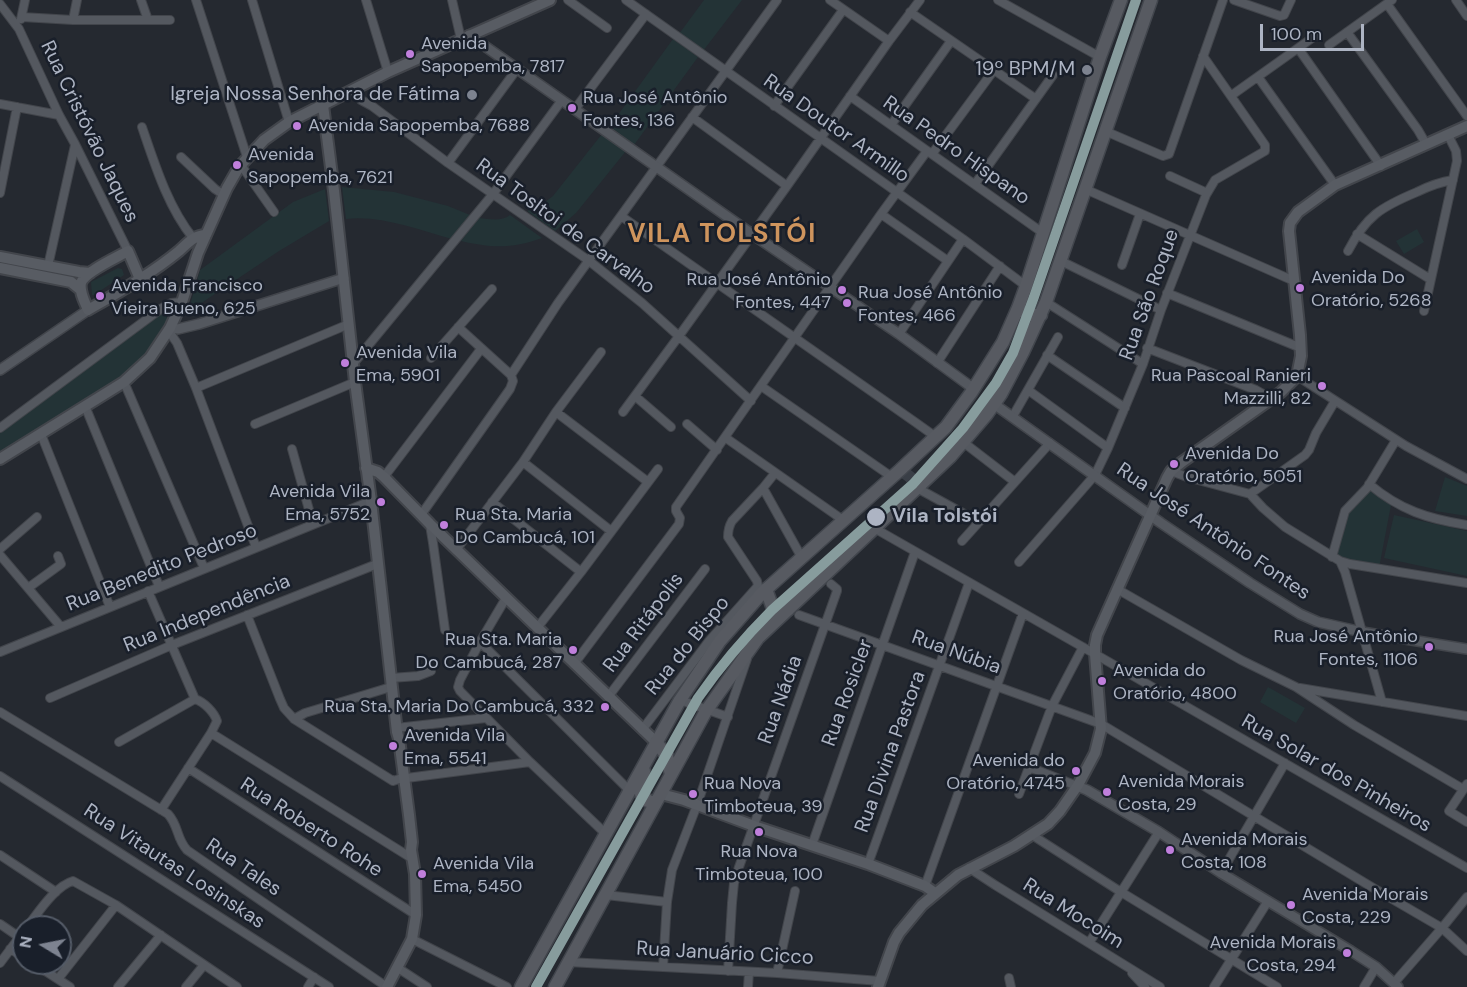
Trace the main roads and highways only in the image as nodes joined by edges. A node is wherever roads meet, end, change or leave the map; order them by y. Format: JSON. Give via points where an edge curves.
{"nodes":[{"id":1,"x":1121,"y":0,"type":"edge"},
{"id":2,"x":1151,"y":0,"type":"edge"},
{"id":3,"x":545,"y":1,"type":"edge"},
{"id":4,"x":323,"y":105,"type":"junction"},
{"id":5,"x":1467,"y":126,"type":"edge"},
{"id":6,"x":206,"y":235,"type":"junction"},
{"id":7,"x":178,"y":252,"type":"junction"},
{"id":8,"x":198,"y":253,"type":"junction"},
{"id":9,"x":0,"y":257,"type":"edge"},
{"id":10,"x":0,"y":268,"type":"edge"},
{"id":11,"x":90,"y":273,"type":"junction"},
{"id":12,"x":140,"y":279,"type":"junction"},
{"id":13,"x":81,"y":290,"type":"junction"},
{"id":14,"x":1018,"y":308,"type":"junction"},
{"id":15,"x":1041,"y":315,"type":"junction"},
{"id":16,"x":1003,"y":342,"type":"junction"},
{"id":17,"x":1023,"y":352,"type":"junction"},
{"id":18,"x":939,"y":434,"type":"junction"},
{"id":19,"x":961,"y":444,"type":"junction"},
{"id":20,"x":0,"y":459,"type":"edge"},
{"id":21,"x":366,"y":468,"type":"junction"},
{"id":22,"x":762,"y":586,"type":"junction"},
{"id":23,"x":793,"y":612,"type":"junction"},
{"id":24,"x":643,"y":731,"type":"junction"},
{"id":25,"x":656,"y":742,"type":"junction"},
{"id":26,"x":647,"y":758,"type":"junction"},
{"id":27,"x":671,"y":775,"type":"junction"},
{"id":28,"x":658,"y":798,"type":"junction"},
{"id":29,"x":684,"y":800,"type":"junction"},
{"id":30,"x":930,"y":890,"type":"junction"},
{"id":31,"x":879,"y":984,"type":"edge"},
{"id":32,"x":387,"y":987,"type":"edge"},
{"id":33,"x":522,"y":987,"type":"edge"},
{"id":34,"x":555,"y":987,"type":"edge"}],
"edges":[{"from":1,"to":14,"type":"main road"},
{"from":2,"to":15,"type":"main road"},
{"from":3,"to":4,"type":"main road"},
{"from":4,"to":6,"type":"main road","via":[[264,140],[244,161]]},
{"from":4,"to":21,"type":"main road"},
{"from":5,"to":30,"type":"main road","via":[[1335,185],[1298,212],[1290,223],[1301,348],[1297,376],[1272,399],[1171,471],[1097,635],[1101,724],[1095,753],[1077,786],[1048,824]]},
{"from":6,"to":7,"type":"main road","via":[[193,238]]},
{"from":6,"to":8,"type":"main road"},
{"from":7,"to":8,"type":"main road"},
{"from":7,"to":12,"type":"main road"},
{"from":8,"to":20,"type":"main road","via":[[182,302],[150,358],[124,382]]},
{"from":9,"to":11,"type":"main road"},
{"from":10,"to":13,"type":"main road","via":[[71,282]]},
{"from":11,"to":12,"type":"main road","name":"Rua Cristóvão Jaques","via":[[128,251]]},
{"from":11,"to":13,"type":"main road","via":[[83,278]]},
{"from":12,"to":13,"type":"main road","via":[[88,310]]},
{"from":14,"to":15,"type":"main road","via":[[1029,315]]},
{"from":14,"to":16,"type":"main road"},
{"from":15,"to":17,"type":"main road"},
{"from":16,"to":17,"type":"main road","via":[[1014,342]]},
{"from":16,"to":18,"type":"main road","via":[[974,389]]},
{"from":17,"to":19,"type":"main road","via":[[1001,394]]},
{"from":18,"to":19,"type":"main road","via":[[954,446]]},
{"from":18,"to":22,"type":"main road","via":[[802,558]]},
{"from":19,"to":23,"type":"main road"},
{"from":21,"to":24,"type":"main road","via":[[384,477]]},
{"from":21,"to":32,"type":"main road","via":[[396,730],[394,741],[402,779],[407,843],[415,874],[412,939]]},
{"from":22,"to":23,"type":"main road","via":[[772,606]]},
{"from":22,"to":25,"type":"main road","via":[[720,641]]},
{"from":23,"to":27,"type":"main road","via":[[758,638],[706,711]]},
{"from":24,"to":25,"type":"main road"},
{"from":24,"to":26,"type":"main road"},
{"from":25,"to":26,"type":"main road"},
{"from":25,"to":27,"type":"main road","via":[[667,756]]},
{"from":26,"to":28,"type":"main road","via":[[641,794],[648,801]]},
{"from":26,"to":33,"type":"main road"},
{"from":27,"to":28,"type":"main road"},
{"from":27,"to":29,"type":"main road","via":[[672,788]]},
{"from":28,"to":29,"type":"main road"},
{"from":28,"to":34,"type":"main road"},
{"from":29,"to":30,"type":"main road","via":[[868,864]]},
{"from":30,"to":31,"type":"main road","via":[[894,942]]}]}
